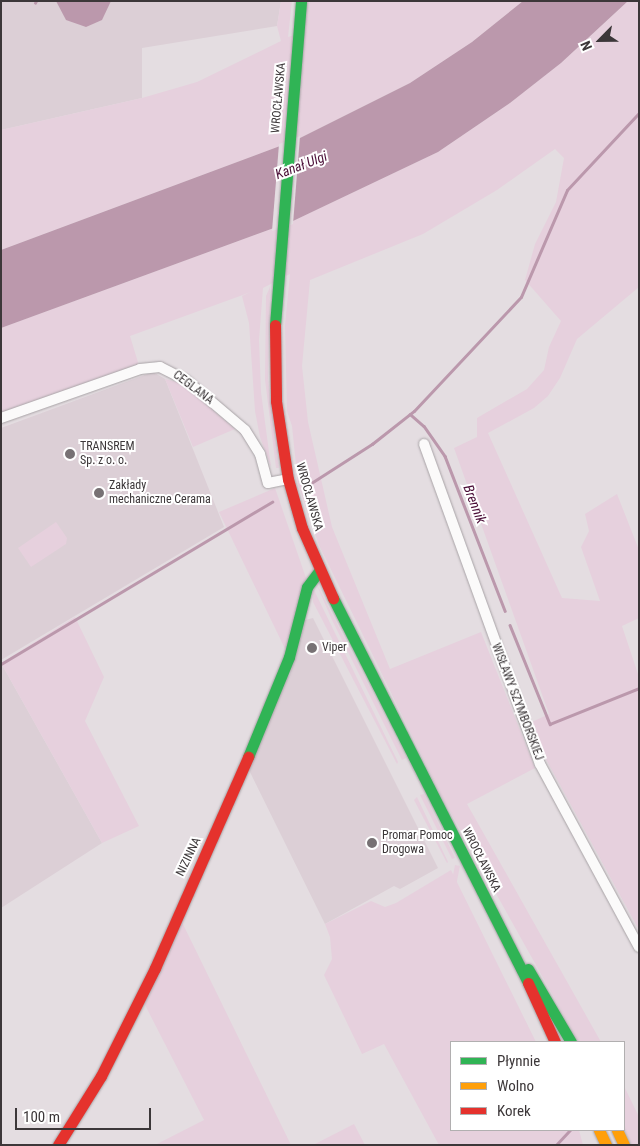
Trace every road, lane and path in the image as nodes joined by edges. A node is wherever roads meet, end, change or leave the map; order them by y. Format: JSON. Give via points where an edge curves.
{"nodes":[{"id":1,"x":301,"y":1,"type":"edge"},
{"id":2,"x":1,"y":418,"type":"edge"},
{"id":3,"x":424,"y":444,"type":"dead end"},
{"id":4,"x":288,"y":479,"type":"junction"},
{"id":5,"x":319,"y":571,"type":"junction"},
{"id":6,"x":639,"y":946,"type":"edge"},
{"id":7,"x":514,"y":952,"type":"junction"},
{"id":8,"x":555,"y":1041,"type":"edge"},
{"id":9,"x":571,"y":1041,"type":"edge"},
{"id":10,"x":599,"y":1131,"type":"edge"},
{"id":11,"x":617,"y":1131,"type":"edge"},
{"id":12,"x":58,"y":1145,"type":"edge"},
{"id":13,"x":606,"y":1145,"type":"edge"},
{"id":14,"x":624,"y":1145,"type":"edge"}],
"edges":[{"from":1,"to":4,"type":"main road","name":"WROCŁAWSKA","via":[[278,279],[276,401]]},
{"from":2,"to":4,"type":"street","name":"CEGLANA","via":[[140,369],[160,367],[186,380],[245,430],[260,454],[268,483]]},
{"from":3,"to":6,"type":"street","name":"WISŁAWY SZYMBORSKIEJ","via":[[540,764]]},
{"from":4,"to":5,"type":"main road","name":"WROCŁAWSKA"},
{"from":5,"to":7,"type":"main road","name":"WROCŁAWSKA"},
{"from":5,"to":12,"type":"main road","name":"NIZINNA","via":[[306,587],[302,618],[289,657],[219,829],[152,976],[102,1074]]},
{"from":7,"to":8,"type":"main road","name":"WROCŁAWSKA"},
{"from":7,"to":9,"type":"main road","name":"WROCŁAWSKA","via":[[524,961]]},
{"from":10,"to":13,"type":"main road"},
{"from":11,"to":14,"type":"main road"}]}
